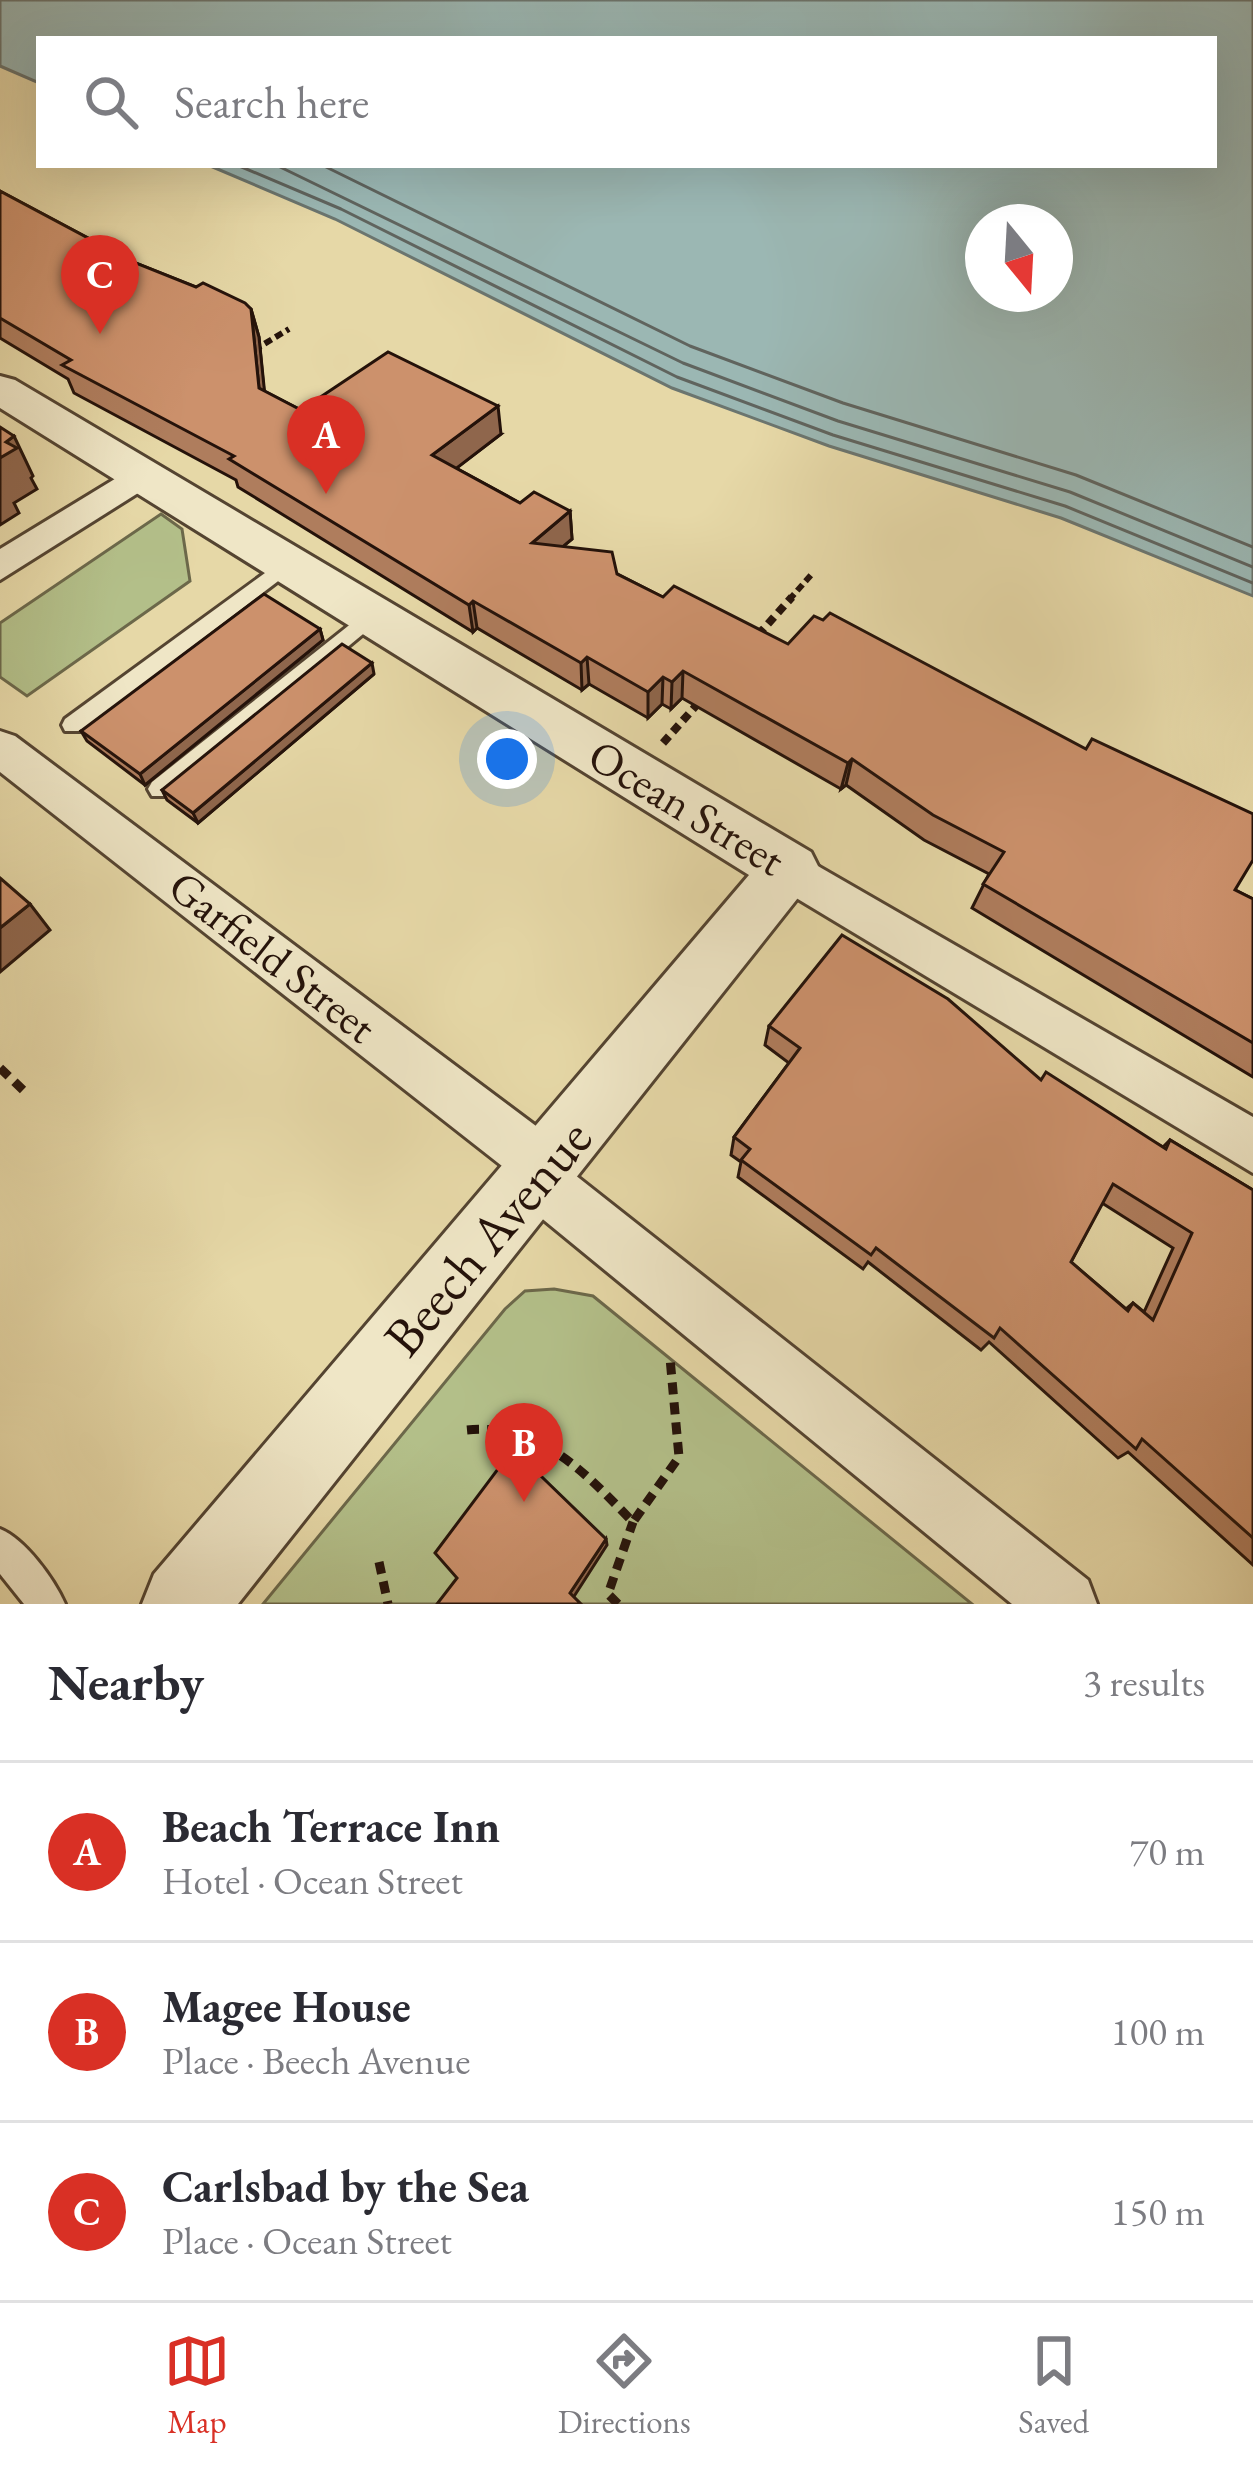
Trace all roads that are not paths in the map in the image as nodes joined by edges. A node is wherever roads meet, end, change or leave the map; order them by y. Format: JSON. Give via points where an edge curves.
{"nodes":[{"id":1,"x":0,"y":389,"type":"edge"},
{"id":2,"x":141,"y":475,"type":"junction"},
{"id":3,"x":286,"y":564,"type":"junction"},
{"id":4,"x":0,"y":567,"type":"edge"},
{"id":5,"x":372,"y":615,"type":"junction"},
{"id":6,"x":73,"y":725,"type":"dead end"},
{"id":7,"x":0,"y":748,"type":"edge"},
{"id":8,"x":160,"y":789,"type":"edge"},
{"id":9,"x":790,"y":870,"type":"junction"},
{"id":10,"x":1253,"y":1147,"type":"edge"},
{"id":11,"x":540,"y":1173,"type":"junction"},
{"id":12,"x":0,"y":1546,"type":"edge"},
{"id":13,"x":47,"y":1604,"type":"edge"},
{"id":14,"x":184,"y":1604,"type":"edge"},
{"id":15,"x":1064,"y":1604,"type":"edge"}],
"edges":[{"from":1,"to":2,"type":"street","name":"Ocean Street"},
{"from":2,"to":3,"type":"street","name":"Ocean Street"},
{"from":2,"to":4,"type":"street"},
{"from":3,"to":5,"type":"street","name":"Ocean Street"},
{"from":3,"to":6,"type":"lane"},
{"from":5,"to":8,"type":"lane"},
{"from":5,"to":9,"type":"street","name":"Ocean Street"},
{"from":7,"to":11,"type":"street","name":"Garfield Street"},
{"from":9,"to":10,"type":"street","name":"Ocean Street"},
{"from":9,"to":11,"type":"street","name":"Beech Avenue"},
{"from":11,"to":14,"type":"street","name":"Beech Avenue"},
{"from":11,"to":15,"type":"street","name":"Garfield Street"},
{"from":12,"to":13,"type":"lane"}]}
